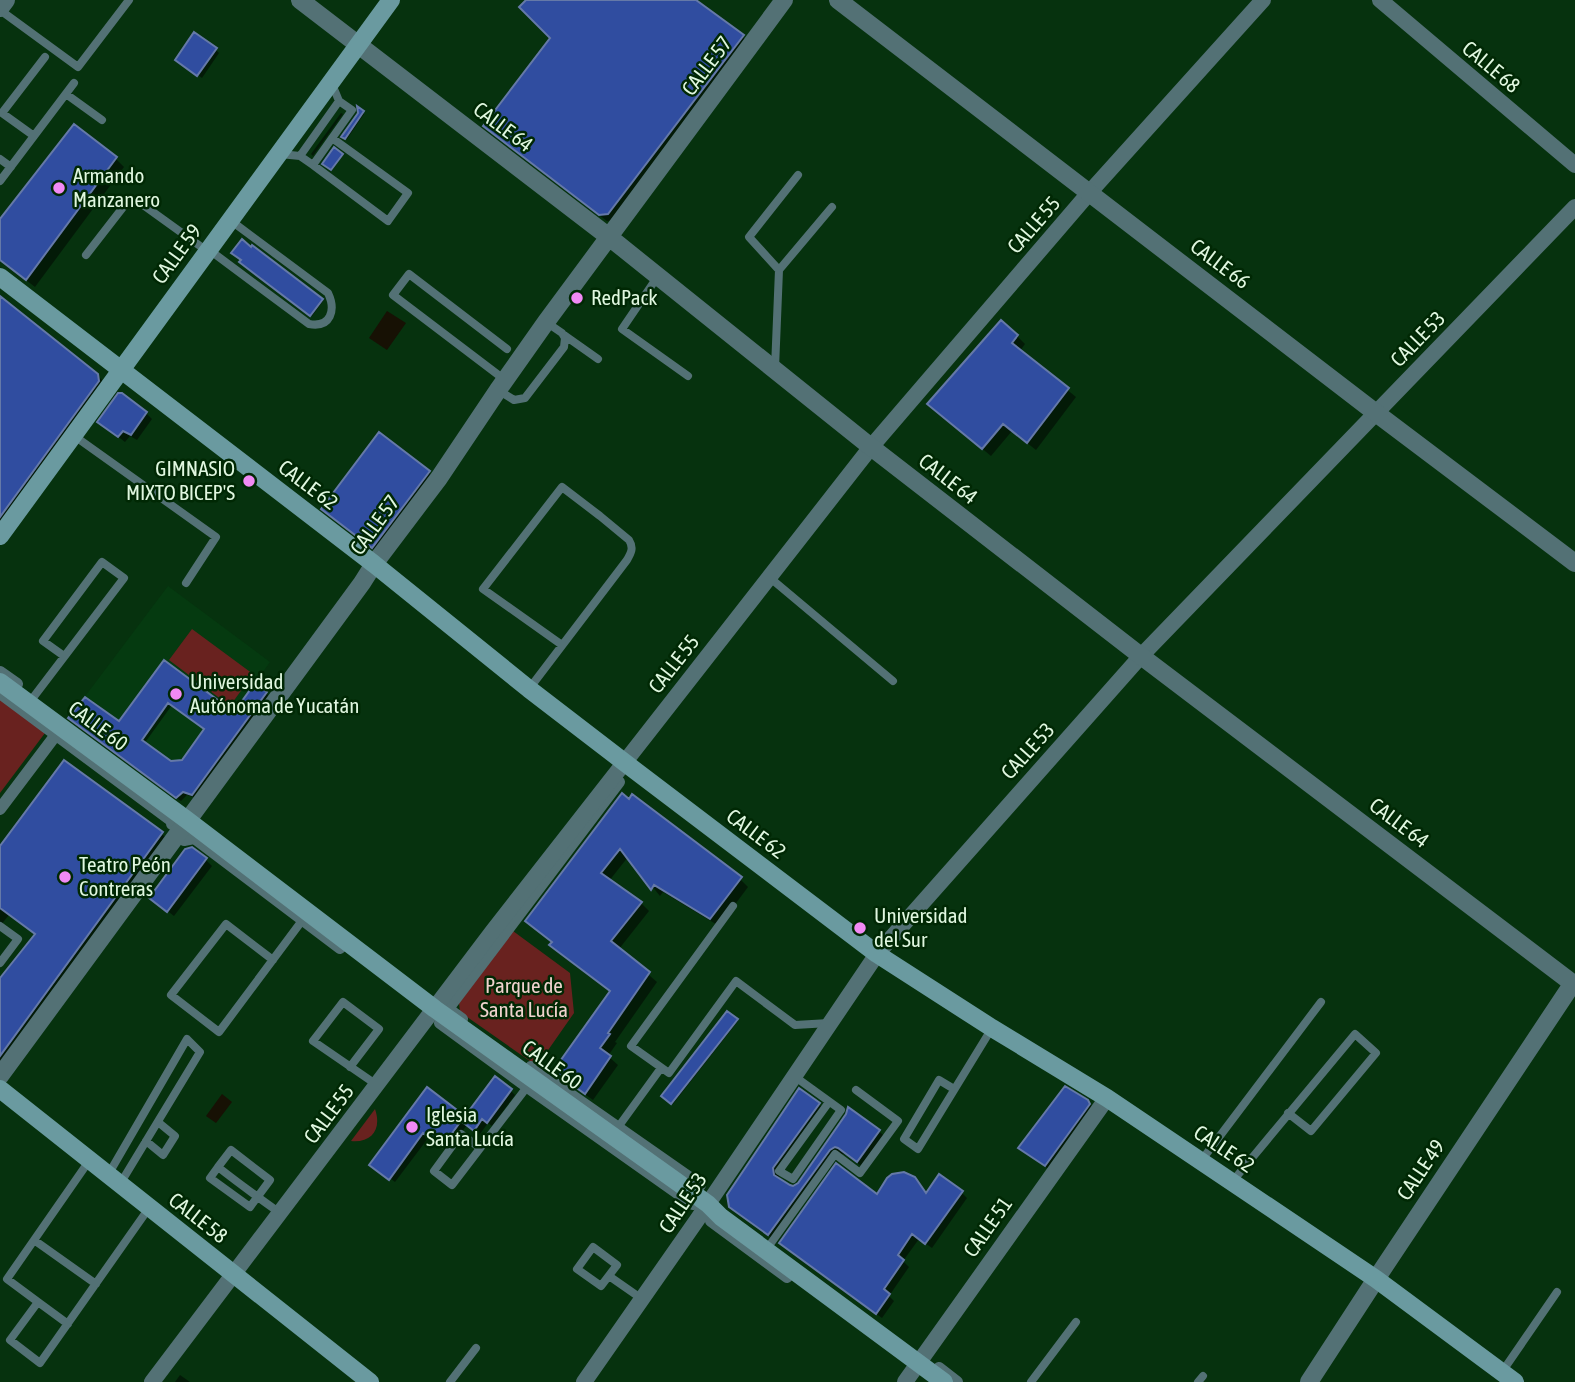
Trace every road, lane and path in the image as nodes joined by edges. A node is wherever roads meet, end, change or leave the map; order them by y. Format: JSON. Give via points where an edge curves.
{"nodes":[{"id":1,"x":6,"y":0,"type":"edge"},
{"id":2,"x":129,"y":0,"type":"edge"},
{"id":3,"x":300,"y":0,"type":"edge"},
{"id":4,"x":391,"y":0,"type":"edge"},
{"id":5,"x":784,"y":0,"type":"edge"},
{"id":6,"x":838,"y":0,"type":"edge"},
{"id":7,"x":1263,"y":0,"type":"edge"},
{"id":8,"x":1380,"y":0,"type":"edge"},
{"id":9,"x":0,"y":9,"type":"edge"},
{"id":10,"x":357,"y":45,"type":"junction"},
{"id":11,"x":45,"y":57,"type":"dead end"},
{"id":12,"x":331,"y":81,"type":"junction"},
{"id":13,"x":74,"y":83,"type":"dead end"},
{"id":14,"x":66,"y":94,"type":"junction"},
{"id":15,"x":339,"y":101,"type":"junction"},
{"id":16,"x":102,"y":120,"type":"dead end"},
{"id":17,"x":34,"y":136,"type":"junction"},
{"id":18,"x":332,"y":138,"type":"junction"},
{"id":19,"x":278,"y":153,"type":"junction"},
{"id":20,"x":300,"y":156,"type":"junction"},
{"id":21,"x":0,"y":159,"type":"edge"},
{"id":22,"x":313,"y":165,"type":"junction"},
{"id":23,"x":1575,"y":165,"type":"edge"},
{"id":24,"x":11,"y":167,"type":"junction"},
{"id":25,"x":798,"y":175,"type":"dead end"},
{"id":26,"x":0,"y":181,"type":"edge"},
{"id":27,"x":1089,"y":193,"type":"junction"},
{"id":28,"x":832,"y":207,"type":"dead end"},
{"id":29,"x":1575,"y":207,"type":"edge"},
{"id":30,"x":230,"y":220,"type":"junction"},
{"id":31,"x":609,"y":237,"type":"junction"},
{"id":32,"x":208,"y":250,"type":"junction"},
{"id":33,"x":86,"y":255,"type":"dead end"},
{"id":34,"x":779,"y":270,"type":"junction"},
{"id":35,"x":658,"y":276,"type":"junction"},
{"id":36,"x":0,"y":277,"type":"edge"},
{"id":37,"x":546,"y":322,"type":"junction"},
{"id":38,"x":562,"y":333,"type":"junction"},
{"id":39,"x":507,"y":349,"type":"dead end"},
{"id":40,"x":598,"y":359,"type":"dead end"},
{"id":41,"x":120,"y":370,"type":"junction"},
{"id":42,"x":775,"y":371,"type":"junction"},
{"id":43,"x":688,"y":376,"type":"dead end"},
{"id":44,"x":501,"y":385,"type":"junction"},
{"id":45,"x":1376,"y":413,"type":"junction"},
{"id":46,"x":73,"y":435,"type":"junction"},
{"id":47,"x":870,"y":447,"type":"junction"},
{"id":48,"x":0,"y":536,"type":"edge"},
{"id":49,"x":1575,"y":563,"type":"edge"},
{"id":50,"x":374,"y":564,"type":"junction"},
{"id":51,"x":769,"y":577,"type":"junction"},
{"id":52,"x":186,"y":583,"type":"dead end"},
{"id":53,"x":562,"y":645,"type":"junction"},
{"id":54,"x":64,"y":656,"type":"junction"},
{"id":55,"x":1141,"y":656,"type":"junction"},
{"id":56,"x":0,"y":672,"type":"edge"},
{"id":57,"x":893,"y":681,"type":"dead end"},
{"id":58,"x":0,"y":682,"type":"edge"},
{"id":59,"x":529,"y":689,"type":"junction"},
{"id":60,"x":0,"y":693,"type":"edge"},
{"id":61,"x":32,"y":700,"type":"junction"},
{"id":62,"x":59,"y":731,"type":"junction"},
{"id":63,"x":624,"y":762,"type":"junction"},
{"id":64,"x":606,"y":774,"type":"dead end"},
{"id":65,"x":619,"y":782,"type":"dead end"},
{"id":66,"x":0,"y":809,"type":"edge"},
{"id":67,"x":185,"y":816,"type":"junction"},
{"id":68,"x":184,"y":840,"type":"dead end"},
{"id":69,"x":733,"y":906,"type":"dead end"},
{"id":70,"x":306,"y":916,"type":"junction"},
{"id":71,"x":0,"y":926,"type":"edge"},
{"id":72,"x":877,"y":954,"type":"junction"},
{"id":73,"x":272,"y":960,"type":"junction"},
{"id":74,"x":0,"y":963,"type":"edge"},
{"id":75,"x":1574,"y":984,"type":"edge"},
{"id":76,"x":1321,"y":1002,"type":"dead end"},
{"id":77,"x":431,"y":1013,"type":"junction"},
{"id":78,"x":830,"y":1023,"type":"junction"},
{"id":79,"x":992,"y":1028,"type":"junction"},
{"id":80,"x":350,"y":1067,"type":"junction"},
{"id":81,"x":661,"y":1068,"type":"junction"},
{"id":82,"x":0,"y":1076,"type":"edge"},
{"id":83,"x":794,"y":1076,"type":"junction"},
{"id":84,"x":377,"y":1085,"type":"junction"},
{"id":85,"x":527,"y":1087,"type":"junction"},
{"id":86,"x":0,"y":1089,"type":"edge"},
{"id":87,"x":954,"y":1089,"type":"junction"},
{"id":88,"x":856,"y":1090,"type":"dead end"},
{"id":89,"x":1107,"y":1098,"type":"junction"},
{"id":90,"x":829,"y":1102,"type":"junction"},
{"id":91,"x":1288,"y":1113,"type":"junction"},
{"id":92,"x":158,"y":1122,"type":"junction"},
{"id":93,"x":615,"y":1132,"type":"junction"},
{"id":94,"x":146,"y":1141,"type":"junction"},
{"id":95,"x":480,"y":1148,"type":"junction"},
{"id":96,"x":89,"y":1161,"type":"junction"},
{"id":97,"x":1201,"y":1161,"type":"junction"},
{"id":98,"x":218,"y":1167,"type":"junction"},
{"id":99,"x":113,"y":1180,"type":"junction"},
{"id":100,"x":1231,"y":1182,"type":"junction"},
{"id":101,"x":700,"y":1185,"type":"dead end"},
{"id":102,"x":258,"y":1197,"type":"junction"},
{"id":103,"x":149,"y":1208,"type":"junction"},
{"id":104,"x":709,"y":1210,"type":"junction"},
{"id":105,"x":280,"y":1213,"type":"junction"},
{"id":106,"x":34,"y":1240,"type":"junction"},
{"id":107,"x":768,"y":1247,"type":"junction"},
{"id":108,"x":234,"y":1275,"type":"junction"},
{"id":109,"x":609,"y":1276,"type":"junction"},
{"id":110,"x":1376,"y":1279,"type":"junction"},
{"id":111,"x":96,"y":1284,"type":"junction"},
{"id":112,"x":1557,"y":1292,"type":"dead end"},
{"id":113,"x":642,"y":1298,"type":"junction"},
{"id":114,"x":38,"y":1302,"type":"junction"},
{"id":115,"x":1076,"y":1322,"type":"dead end"},
{"id":116,"x":68,"y":1324,"type":"junction"},
{"id":117,"x":476,"y":1348,"type":"dead end"},
{"id":118,"x":917,"y":1359,"type":"junction"},
{"id":119,"x":1508,"y":1377,"type":"edge"},
{"id":120,"x":934,"y":1381,"type":"edge"},
{"id":121,"x":152,"y":1382,"type":"edge"},
{"id":122,"x":370,"y":1382,"type":"edge"},
{"id":123,"x":450,"y":1382,"type":"edge"},
{"id":124,"x":584,"y":1382,"type":"edge"},
{"id":125,"x":905,"y":1382,"type":"edge"},
{"id":126,"x":957,"y":1382,"type":"edge"},
{"id":127,"x":1031,"y":1382,"type":"edge"},
{"id":128,"x":1309,"y":1382,"type":"edge"}],
"edges":[{"from":1,"to":9,"type":"street"},
{"from":2,"to":9,"type":"lane","via":[[78,67]]},
{"from":3,"to":10,"type":"street","name":"CALLE 64"},
{"from":4,"to":10,"type":"main road","name":"CALLE 59"},
{"from":5,"to":31,"type":"street","name":"CALLE 57"},
{"from":6,"to":27,"type":"street","name":"CALLE 66"},
{"from":7,"to":27,"type":"street","name":"CALLE 55"},
{"from":8,"to":23,"type":"street","name":"CALLE 68"},
{"from":10,"to":12,"type":"main road","name":"CALLE 59"},
{"from":10,"to":31,"type":"street","name":"CALLE 64"},
{"from":11,"to":17,"type":"lane","via":[[2,113]]},
{"from":12,"to":15,"type":"lane"},
{"from":12,"to":19,"type":"main road","name":"CALLE 59"},
{"from":13,"to":14,"type":"lane"},
{"from":14,"to":16,"type":"lane"},
{"from":14,"to":17,"type":"lane"},
{"from":15,"to":18,"type":"lane","via":[[352,110]]},
{"from":15,"to":20,"type":"lane"},
{"from":17,"to":24,"type":"lane"},
{"from":18,"to":22,"type":"lane"},
{"from":18,"to":22,"type":"lane","via":[[408,193],[388,221]]},
{"from":19,"to":20,"type":"lane"},
{"from":19,"to":30,"type":"main road","name":"CALLE 59"},
{"from":20,"to":22,"type":"lane"},
{"from":21,"to":24,"type":"lane"},
{"from":24,"to":26,"type":"lane"},
{"from":25,"to":34,"type":"lane","via":[[749,237]]},
{"from":27,"to":45,"type":"street","name":"CALLE 66"},
{"from":27,"to":47,"type":"street","name":"CALLE 55"},
{"from":28,"to":34,"type":"lane"},
{"from":29,"to":45,"type":"street","name":"CALLE 53"},
{"from":30,"to":32,"type":"main road","name":"CALLE 59"},
{"from":30,"to":32,"type":"lane","via":[[328,293],[331,313],[325,322],[309,324]]},
{"from":31,"to":35,"type":"street","name":"CALLE 64"},
{"from":31,"to":37,"type":"street","name":"CALLE 57"},
{"from":32,"to":33,"type":"lane","via":[[139,202],[124,206]]},
{"from":32,"to":41,"type":"main road","name":"CALLE 59"},
{"from":34,"to":42,"type":"lane"},
{"from":35,"to":42,"type":"street","name":"CALLE 64"},
{"from":35,"to":43,"type":"lane","via":[[622,329]]},
{"from":36,"to":41,"type":"main road","name":"CALLE 62"},
{"from":37,"to":38,"type":"lane"},
{"from":37,"to":44,"type":"street","name":"CALLE 57"},
{"from":38,"to":40,"type":"lane"},
{"from":38,"to":44,"type":"lane","via":[[565,347],[530,394],[514,400]]},
{"from":39,"to":44,"type":"lane","via":[[409,274],[393,295]]},
{"from":41,"to":46,"type":"main road","name":"CALLE 59"},
{"from":41,"to":50,"type":"main road","name":"CALLE 62"},
{"from":42,"to":47,"type":"street","name":"CALLE 64"},
{"from":44,"to":50,"type":"street","name":"CALLE 57"},
{"from":45,"to":49,"type":"street","name":"CALLE 66"},
{"from":45,"to":55,"type":"street","name":"CALLE 53"},
{"from":46,"to":48,"type":"main road","name":"CALLE 59"},
{"from":46,"to":52,"type":"lane","via":[[216,537]]},
{"from":47,"to":51,"type":"street","name":"CALLE 55"},
{"from":47,"to":55,"type":"street","name":"CALLE 64"},
{"from":50,"to":59,"type":"main road","name":"CALLE 62"},
{"from":50,"to":67,"type":"street","name":"CALLE 57"},
{"from":51,"to":57,"type":"lane"},
{"from":51,"to":63,"type":"street","name":"CALLE 55"},
{"from":53,"to":53,"type":"lane","via":[[632,552],[629,540],[562,487],[483,589]]},
{"from":53,"to":59,"type":"lane"},
{"from":54,"to":54,"type":"lane","via":[[124,578],[102,562],[43,640]]},
{"from":54,"to":61,"type":"lane"},
{"from":55,"to":72,"type":"street","name":"CALLE 53"},
{"from":55,"to":75,"type":"street","name":"CALLE 64"},
{"from":56,"to":61,"type":"street"},
{"from":58,"to":61,"type":"main road","name":"CALLE 60"},
{"from":59,"to":63,"type":"main road","name":"CALLE 62"},
{"from":60,"to":62,"type":"street"},
{"from":61,"to":62,"type":"main road","name":"CALLE 60"},
{"from":61,"to":67,"type":"street"},
{"from":62,"to":66,"type":"street"},
{"from":62,"to":67,"type":"main road","name":"CALLE 60"},
{"from":63,"to":72,"type":"main road","name":"CALLE 62"},
{"from":63,"to":77,"type":"street","name":"CALLE 55"},
{"from":64,"to":67,"type":"street","via":[[436,995],[430,995],[202,821]]},
{"from":65,"to":93,"type":"street","via":[[450,1006],[456,1015]]},
{"from":67,"to":70,"type":"main road","name":"CALLE 60"},
{"from":67,"to":82,"type":"street","name":"CALLE 57"},
{"from":68,"to":70,"type":"street","via":[[194,838]]},
{"from":69,"to":81,"type":"lane","via":[[631,1046]]},
{"from":70,"to":73,"type":"lane"},
{"from":70,"to":77,"type":"main road","name":"CALLE 60"},
{"from":71,"to":74,"type":"lane","via":[[18,939]]},
{"from":72,"to":78,"type":"street","name":"CALLE 53"},
{"from":72,"to":79,"type":"main road","name":"CALLE 62"},
{"from":73,"to":73,"type":"lane","via":[[219,1032],[171,995],[226,924]]},
{"from":75,"to":110,"type":"street","name":"CALLE 49"},
{"from":76,"to":97,"type":"lane"},
{"from":77,"to":84,"type":"street","name":"CALLE 55"},
{"from":77,"to":85,"type":"street"},
{"from":77,"to":93,"type":"main road","name":"CALLE 60"},
{"from":78,"to":81,"type":"lane","via":[[795,1024],[736,981],[668,1073]]},
{"from":78,"to":83,"type":"street","name":"CALLE 53"},
{"from":79,"to":87,"type":"lane"},
{"from":79,"to":89,"type":"main road","name":"CALLE 62"},
{"from":80,"to":80,"type":"lane","via":[[313,1041],[343,1003],[379,1029]]},
{"from":80,"to":84,"type":"lane"},
{"from":81,"to":93,"type":"lane"},
{"from":83,"to":90,"type":"lane"},
{"from":83,"to":104,"type":"street","name":"CALLE 53"},
{"from":84,"to":105,"type":"street","name":"CALLE 55"},
{"from":85,"to":95,"type":"lane"},
{"from":85,"to":104,"type":"street"},
{"from":86,"to":96,"type":"main road","name":"CALLE 58"},
{"from":87,"to":87,"type":"lane","via":[[918,1149],[904,1139],[939,1080]]},
{"from":88,"to":107,"type":"lane","via":[[898,1121],[860,1173],[835,1154]]},
{"from":89,"to":97,"type":"main road","name":"CALLE 62"},
{"from":89,"to":118,"type":"street","name":"CALLE 51"},
{"from":90,"to":90,"type":"lane","via":[[841,1110],[793,1180],[779,1171]]},
{"from":91,"to":91,"type":"lane","via":[[1354,1034],[1376,1053],[1311,1131]]},
{"from":91,"to":100,"type":"lane"},
{"from":92,"to":94,"type":"lane"},
{"from":92,"to":94,"type":"lane","via":[[175,1136],[163,1155]]},
{"from":92,"to":99,"type":"lane","via":[[200,1052],[187,1040]]},
{"from":93,"to":101,"type":"street"},
{"from":93,"to":104,"type":"main road","name":"CALLE 60"},
{"from":94,"to":99,"type":"lane"},
{"from":95,"to":95,"type":"lane","via":[[452,1185],[434,1171],[461,1134]]},
{"from":96,"to":99,"type":"main road","name":"CALLE 58"},
{"from":96,"to":106,"type":"lane"},
{"from":97,"to":100,"type":"main road","name":"CALLE 62"},
{"from":98,"to":102,"type":"lane"},
{"from":98,"to":102,"type":"lane","via":[[210,1178],[250,1207]]},
{"from":98,"to":102,"type":"lane","via":[[231,1150],[271,1180]]},
{"from":99,"to":103,"type":"main road","name":"CALLE 58"},
{"from":100,"to":110,"type":"main road","name":"CALLE 62"},
{"from":102,"to":105,"type":"lane"},
{"from":103,"to":108,"type":"main road","name":"CALLE 58"},
{"from":103,"to":111,"type":"lane"},
{"from":104,"to":107,"type":"main road","name":"CALLE 60"},
{"from":104,"to":113,"type":"street","name":"CALLE 53"},
{"from":104,"to":118,"type":"street"},
{"from":105,"to":108,"type":"street","name":"CALLE 55"},
{"from":106,"to":111,"type":"lane"},
{"from":106,"to":114,"type":"lane","via":[[7,1279]]},
{"from":107,"to":118,"type":"main road","name":"CALLE 60"},
{"from":108,"to":121,"type":"street","name":"CALLE 55"},
{"from":108,"to":122,"type":"main road","name":"CALLE 58"},
{"from":109,"to":109,"type":"lane","via":[[601,1286],[577,1269],[593,1247],[617,1265]]},
{"from":109,"to":113,"type":"lane"},
{"from":110,"to":119,"type":"main road","name":"CALLE 62"},
{"from":110,"to":128,"type":"street","name":"CALLE 49"},
{"from":111,"to":116,"type":"lane"},
{"from":112,"to":119,"type":"lane"},
{"from":113,"to":124,"type":"street","name":"CALLE 53"},
{"from":114,"to":116,"type":"lane"},
{"from":114,"to":116,"type":"lane","via":[[10,1340],[40,1363]]},
{"from":115,"to":127,"type":"lane"},
{"from":117,"to":123,"type":"lane"},
{"from":118,"to":120,"type":"main road","name":"CALLE 60"},
{"from":118,"to":125,"type":"street","name":"CALLE 51"},
{"from":118,"to":126,"type":"street"}]}
